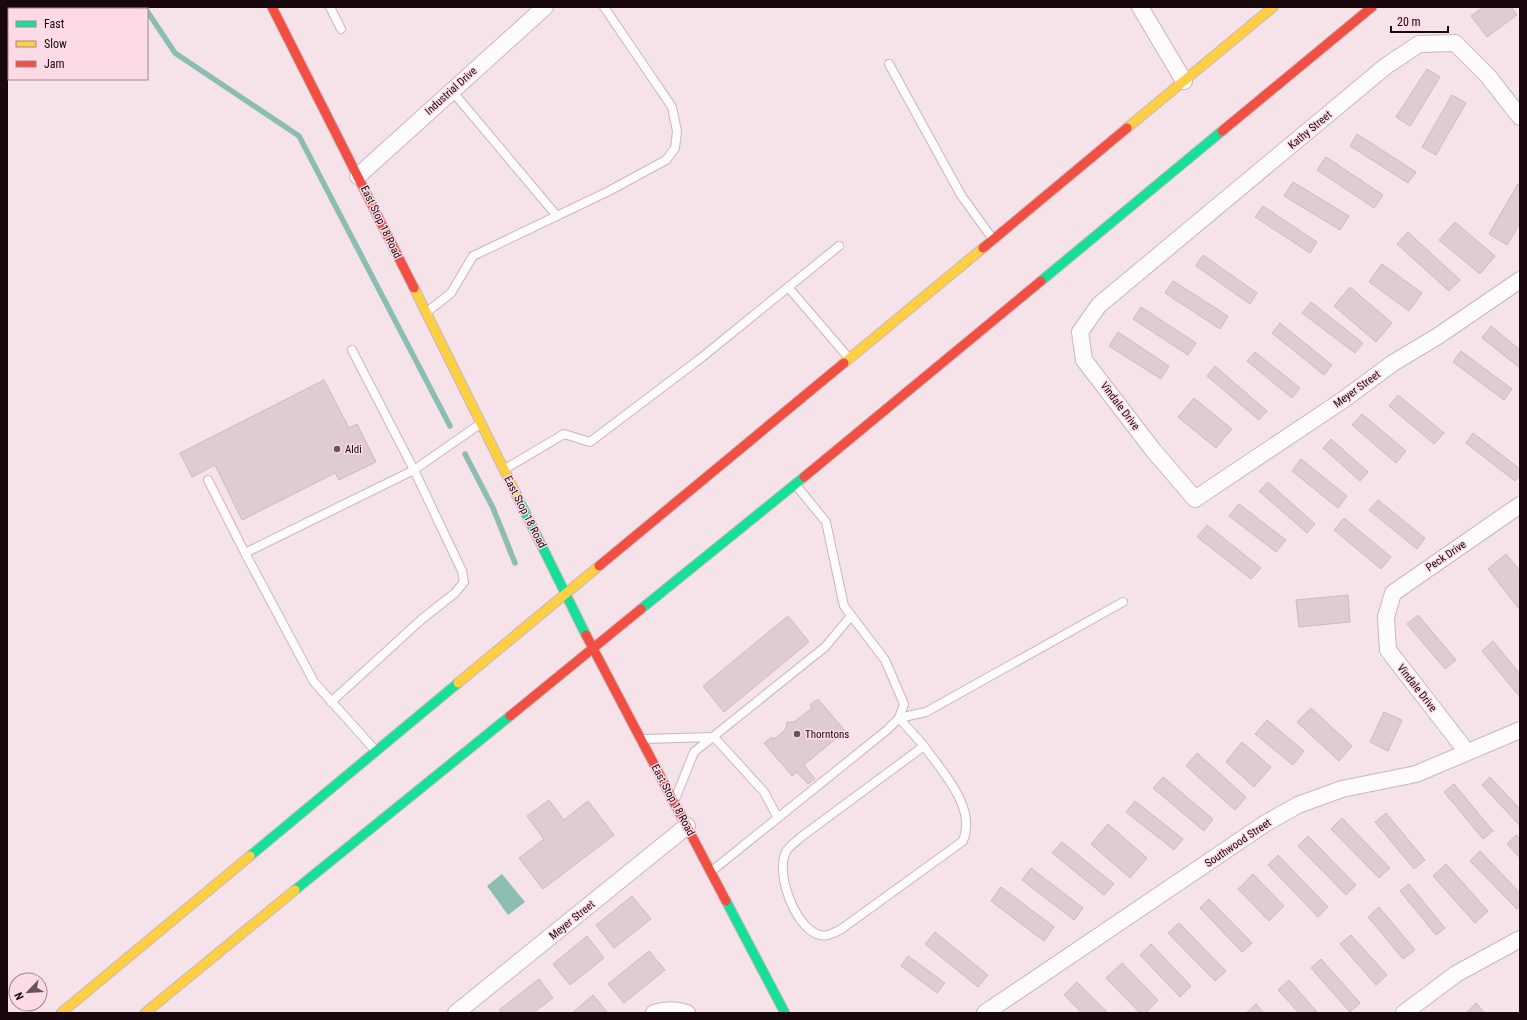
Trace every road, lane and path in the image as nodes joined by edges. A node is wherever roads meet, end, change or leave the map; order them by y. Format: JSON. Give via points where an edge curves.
{"nodes":[{"id":1,"x":272,"y":7,"type":"edge"},
{"id":2,"x":330,"y":7,"type":"edge"},
{"id":3,"x":545,"y":7,"type":"edge"},
{"id":4,"x":604,"y":7,"type":"edge"},
{"id":5,"x":1140,"y":7,"type":"edge"},
{"id":6,"x":1273,"y":7,"type":"edge"},
{"id":7,"x":1372,"y":7,"type":"edge"},
{"id":8,"x":341,"y":29,"type":"dead end"},
{"id":9,"x":889,"y":64,"type":"dead end"},
{"id":10,"x":1184,"y":81,"type":"junction"},
{"id":11,"x":452,"y":91,"type":"junction"},
{"id":12,"x":1520,"y":117,"type":"edge"},
{"id":13,"x":358,"y":176,"type":"junction"},
{"id":14,"x":557,"y":216,"type":"junction"},
{"id":15,"x":994,"y":241,"type":"junction"},
{"id":16,"x":839,"y":246,"type":"dead end"},
{"id":17,"x":1520,"y":280,"type":"edge"},
{"id":18,"x":788,"y":287,"type":"junction"},
{"id":19,"x":1100,"y":305,"type":"joint"},
{"id":20,"x":426,"y":313,"type":"junction"},
{"id":21,"x":352,"y":350,"type":"dead end"},
{"id":22,"x":850,"y":360,"type":"junction"},
{"id":23,"x":481,"y":423,"type":"junction"},
{"id":24,"x":414,"y":470,"type":"junction"},
{"id":25,"x":504,"y":470,"type":"junction"},
{"id":26,"x":208,"y":480,"type":"dead end"},
{"id":27,"x":795,"y":484,"type":"junction"},
{"id":28,"x":1195,"y":499,"type":"joint"},
{"id":29,"x":1520,"y":505,"type":"edge"},
{"id":30,"x":245,"y":553,"type":"junction"},
{"id":31,"x":567,"y":595,"type":"junction"},
{"id":32,"x":1123,"y":602,"type":"dead end"},
{"id":33,"x":851,"y":616,"type":"junction"},
{"id":34,"x":1386,"y":617,"type":"joint"},
{"id":35,"x":594,"y":649,"type":"junction"},
{"id":36,"x":332,"y":702,"type":"junction"},
{"id":37,"x":900,"y":718,"type":"junction"},
{"id":38,"x":1520,"y":730,"type":"edge"},
{"id":39,"x":714,"y":737,"type":"junction"},
{"id":40,"x":641,"y":739,"type":"junction"},
{"id":41,"x":924,"y":746,"type":"junction"},
{"id":42,"x":377,"y":752,"type":"junction"},
{"id":43,"x":1467,"y":752,"type":"junction"},
{"id":44,"x":674,"y":801,"type":"junction"},
{"id":45,"x":778,"y":818,"type":"junction"},
{"id":46,"x":687,"y":826,"type":"junction"},
{"id":47,"x":712,"y":871,"type":"junction"},
{"id":48,"x":1520,"y":939,"type":"edge"},
{"id":49,"x":682,"y":1011,"type":"edge"},
{"id":50,"x":62,"y":1013,"type":"edge"},
{"id":51,"x":145,"y":1013,"type":"edge"},
{"id":52,"x":456,"y":1013,"type":"edge"},
{"id":53,"x":654,"y":1013,"type":"edge"},
{"id":54,"x":785,"y":1013,"type":"edge"},
{"id":55,"x":985,"y":1013,"type":"edge"},
{"id":56,"x":1404,"y":1013,"type":"edge"}],
"edges":[{"from":1,"to":13,"type":"main road","name":"East Stop 18 Road"},
{"from":2,"to":8,"type":"lane"},
{"from":3,"to":11,"type":"street","name":"Industrial Drive"},
{"from":4,"to":14,"type":"lane","via":[[672,107],[676,131],[675,148],[666,160]]},
{"from":5,"to":10,"type":"street"},
{"from":6,"to":10,"type":"main road"},
{"from":7,"to":27,"type":"main road"},
{"from":9,"to":15,"type":"lane","via":[[961,195]]},
{"from":10,"to":15,"type":"main road"},
{"from":11,"to":13,"type":"street","name":"Industrial Drive"},
{"from":11,"to":14,"type":"lane"},
{"from":12,"to":19,"type":"street","name":"Kathy Street","via":[[1488,76],[1455,44],[1419,44],[1386,66]]},
{"from":13,"to":20,"type":"main road","name":"East Stop 18 Road"},
{"from":14,"to":20,"type":"lane","via":[[473,256],[451,294]]},
{"from":15,"to":22,"type":"main road"},
{"from":16,"to":18,"type":"lane"},
{"from":17,"to":28,"type":"street","name":"Meyer Street","via":[[1438,336],[1392,363],[1343,400]]},
{"from":18,"to":22,"type":"lane"},
{"from":18,"to":25,"type":"lane","via":[[701,358],[590,442],[564,434]]},
{"from":19,"to":28,"type":"street","name":"Vindale Drive","via":[[1080,332],[1084,360],[1153,450]]},
{"from":20,"to":23,"type":"main road","name":"East Stop 18 Road"},
{"from":21,"to":24,"type":"lane"},
{"from":22,"to":31,"type":"main road"},
{"from":23,"to":24,"type":"lane"},
{"from":23,"to":25,"type":"main road","name":"East Stop 18 Road"},
{"from":24,"to":30,"type":"lane"},
{"from":24,"to":36,"type":"lane","via":[[462,571],[464,582],[455,593],[422,619]]},
{"from":25,"to":31,"type":"main road","name":"East Stop 18 Road"},
{"from":26,"to":30,"type":"lane"},
{"from":27,"to":33,"type":"lane","via":[[826,522],[844,606]]},
{"from":27,"to":35,"type":"main road"},
{"from":29,"to":34,"type":"street","name":"Peck Drive","via":[[1393,592]]},
{"from":30,"to":36,"type":"lane","via":[[314,682]]},
{"from":31,"to":35,"type":"main road","name":"East Stop 18 Road"},
{"from":31,"to":42,"type":"main road"},
{"from":32,"to":37,"type":"lane","via":[[926,712]]},
{"from":33,"to":37,"type":"lane","via":[[885,660],[904,704]]},
{"from":33,"to":39,"type":"lane","via":[[826,647]]},
{"from":34,"to":43,"type":"street","name":"Vindale Drive","via":[[1388,650]]},
{"from":35,"to":40,"type":"main road","name":"East Stop 18 Road"},
{"from":35,"to":51,"type":"main road"},
{"from":36,"to":42,"type":"lane"},
{"from":37,"to":41,"type":"lane"},
{"from":37,"to":45,"type":"lane"},
{"from":38,"to":43,"type":"street","name":"Southwood Street"},
{"from":39,"to":40,"type":"lane"},
{"from":39,"to":44,"type":"lane","via":[[694,752]]},
{"from":39,"to":45,"type":"lane","via":[[764,792]]},
{"from":40,"to":44,"type":"main road","name":"East Stop 18 Road"},
{"from":41,"to":41,"type":"lane","via":[[958,794],[966,818],[967,830],[963,841],[840,930],[827,936],[817,934],[800,920],[786,889],[783,862],[785,853],[801,837]]},
{"from":42,"to":50,"type":"main road"},
{"from":43,"to":55,"type":"street","name":"Southwood Street","via":[[1416,774],[1342,789],[1298,805],[1266,823]]},
{"from":44,"to":46,"type":"main road","name":"East Stop 18 Road"},
{"from":45,"to":47,"type":"lane"},
{"from":46,"to":47,"type":"main road","name":"East Stop 18 Road"},
{"from":46,"to":52,"type":"street","name":"Meyer Street"},
{"from":47,"to":54,"type":"main road","name":"East Stop 18 Road"},
{"from":48,"to":56,"type":"street","via":[[1456,974]]},
{"from":49,"to":53,"type":"street","via":[[662,1010]]}]}
